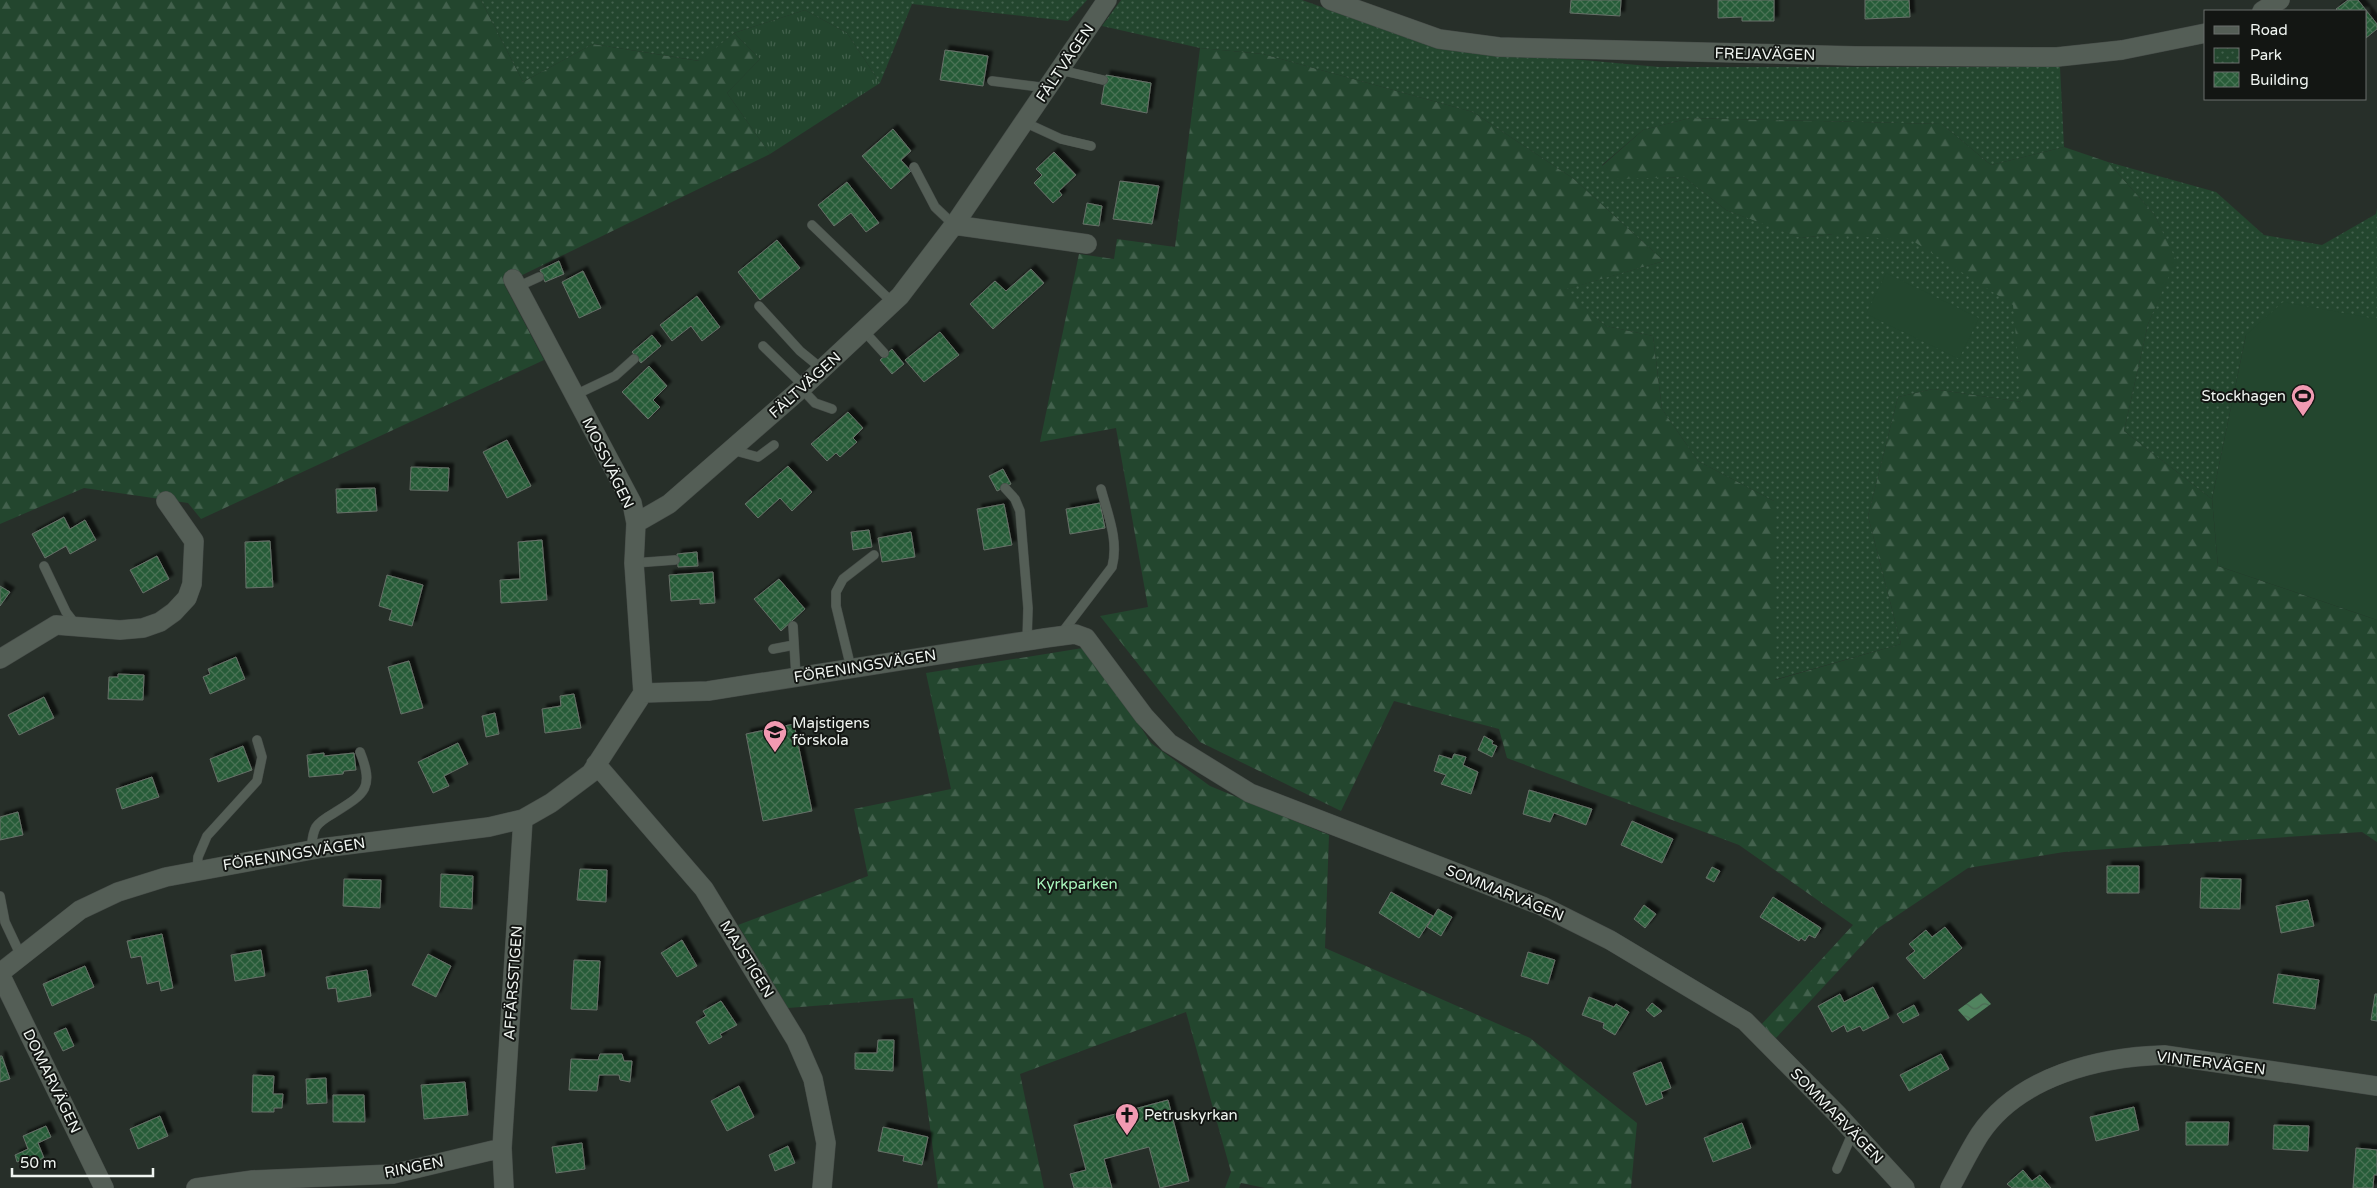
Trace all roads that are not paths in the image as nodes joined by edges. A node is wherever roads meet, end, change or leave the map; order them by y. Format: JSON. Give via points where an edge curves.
{"nodes":[{"id":1,"x":1107,"y":0,"type":"edge"},
{"id":2,"x":1330,"y":0,"type":"edge"},
{"id":3,"x":2280,"y":0,"type":"edge"},
{"id":4,"x":2264,"y":10,"type":"edge"},
{"id":5,"x":2204,"y":34,"type":"edge"},
{"id":6,"x":1060,"y":70,"type":"junction"},
{"id":7,"x":1103,"y":80,"type":"dead end"},
{"id":8,"x":992,"y":81,"type":"dead end"},
{"id":9,"x":1048,"y":88,"type":"junction"},
{"id":10,"x":1024,"y":122,"type":"junction"},
{"id":11,"x":1091,"y":146,"type":"dead end"},
{"id":12,"x":914,"y":168,"type":"dead end"},
{"id":13,"x":954,"y":225,"type":"junction"},
{"id":14,"x":812,"y":226,"type":"dead end"},
{"id":15,"x":1088,"y":244,"type":"dead end"},
{"id":16,"x":540,"y":277,"type":"dead end"},
{"id":17,"x":515,"y":283,"type":"joint"},
{"id":18,"x":893,"y":303,"type":"junction"},
{"id":19,"x":759,"y":306,"type":"dead end"},
{"id":20,"x":864,"y":331,"type":"junction"},
{"id":21,"x":763,"y":346,"type":"dead end"},
{"id":22,"x":884,"y":353,"type":"dead end"},
{"id":23,"x":634,"y":359,"type":"dead end"},
{"id":24,"x":822,"y":369,"type":"junction"},
{"id":25,"x":802,"y":387,"type":"junction"},
{"id":26,"x":575,"y":395,"type":"junction"},
{"id":27,"x":832,"y":409,"type":"dead end"},
{"id":28,"x":774,"y":445,"type":"dead end"},
{"id":29,"x":732,"y":450,"type":"junction"},
{"id":30,"x":1005,"y":488,"type":"dead end"},
{"id":31,"x":1101,"y":489,"type":"dead end"},
{"id":32,"x":166,"y":501,"type":"dead end"},
{"id":33,"x":636,"y":523,"type":"junction"},
{"id":34,"x":874,"y":555,"type":"dead end"},
{"id":35,"x":675,"y":560,"type":"dead end"},
{"id":36,"x":634,"y":564,"type":"junction"},
{"id":37,"x":44,"y":566,"type":"dead end"},
{"id":38,"x":77,"y":626,"type":"junction"},
{"id":39,"x":793,"y":626,"type":"dead end"},
{"id":40,"x":1059,"y":636,"type":"junction"},
{"id":41,"x":1086,"y":638,"type":"joint"},
{"id":42,"x":1027,"y":641,"type":"junction"},
{"id":43,"x":794,"y":645,"type":"junction"},
{"id":44,"x":773,"y":649,"type":"dead end"},
{"id":45,"x":0,"y":659,"type":"edge"},
{"id":46,"x":851,"y":668,"type":"junction"},
{"id":47,"x":796,"y":677,"type":"junction"},
{"id":48,"x":643,"y":693,"type":"junction"},
{"id":49,"x":257,"y":740,"type":"dead end"},
{"id":50,"x":360,"y":752,"type":"dead end"},
{"id":51,"x":596,"y":764,"type":"junction"},
{"id":52,"x":524,"y":819,"type":"junction"},
{"id":53,"x":310,"y":850,"type":"junction"},
{"id":54,"x":197,"y":870,"type":"junction"},
{"id":55,"x":0,"y":896,"type":"edge"},
{"id":56,"x":21,"y":956,"type":"junction"},
{"id":57,"x":0,"y":974,"type":"edge"},
{"id":58,"x":2377,"y":1086,"type":"edge"},
{"id":59,"x":1853,"y":1132,"type":"junction"},
{"id":60,"x":502,"y":1148,"type":"junction"},
{"id":61,"x":1837,"y":1170,"type":"dead end"},
{"id":62,"x":301,"y":1183,"type":"edge"},
{"id":63,"x":104,"y":1188,"type":"edge"},
{"id":64,"x":196,"y":1188,"type":"edge"},
{"id":65,"x":504,"y":1188,"type":"edge"},
{"id":66,"x":822,"y":1188,"type":"edge"},
{"id":67,"x":1905,"y":1188,"type":"edge"},
{"id":68,"x":1950,"y":1188,"type":"edge"}],
"edges":[{"from":1,"to":6,"type":"street","name":"FÄLTVÄGEN"},
{"from":2,"to":5,"type":"street","name":"FREJAVÄGEN","via":[[1438,39],[1499,47],[1846,56],[2057,57],[2122,50]]},
{"from":3,"to":4,"type":"street"},
{"from":6,"to":7,"type":"lane"},
{"from":6,"to":9,"type":"street","name":"FÄLTVÄGEN"},
{"from":8,"to":9,"type":"lane"},
{"from":9,"to":10,"type":"street","name":"FÄLTVÄGEN"},
{"from":10,"to":11,"type":"lane","via":[[1060,140]]},
{"from":10,"to":13,"type":"street","name":"FÄLTVÄGEN"},
{"from":12,"to":13,"type":"lane","via":[[935,207]]},
{"from":13,"to":15,"type":"street"},
{"from":13,"to":18,"type":"street","name":"FÄLTVÄGEN"},
{"from":14,"to":18,"type":"lane"},
{"from":16,"to":17,"type":"lane"},
{"from":17,"to":26,"type":"street","name":"MOSSVÄGEN"},
{"from":18,"to":20,"type":"street","name":"FÄLTVÄGEN"},
{"from":19,"to":24,"type":"lane"},
{"from":20,"to":22,"type":"lane"},
{"from":20,"to":24,"type":"street","name":"FÄLTVÄGEN"},
{"from":21,"to":25,"type":"lane"},
{"from":23,"to":26,"type":"lane","via":[[614,376]]},
{"from":24,"to":25,"type":"street","name":"FÄLTVÄGEN"},
{"from":25,"to":27,"type":"lane","via":[[815,403]]},
{"from":25,"to":29,"type":"street","name":"FÄLTVÄGEN"},
{"from":26,"to":33,"type":"street","name":"MOSSVÄGEN","via":[[632,503]]},
{"from":28,"to":29,"type":"lane","via":[[758,458]]},
{"from":29,"to":33,"type":"street","name":"FÄLTVÄGEN","via":[[669,504]]},
{"from":30,"to":42,"type":"lane","via":[[1020,511],[1028,599]]},
{"from":31,"to":40,"type":"lane","via":[[1115,544],[1112,567]]},
{"from":32,"to":38,"type":"street","via":[[194,541],[192,584],[187,598],[160,622],[143,628],[120,630]]},
{"from":33,"to":36,"type":"street","name":"MOSSVÄGEN"},
{"from":34,"to":46,"type":"lane","via":[[843,579],[836,592],[836,606]]},
{"from":35,"to":36,"type":"lane"},
{"from":36,"to":48,"type":"street","name":"MOSSVÄGEN"},
{"from":37,"to":38,"type":"lane","via":[[66,612]]},
{"from":38,"to":45,"type":"street","via":[[56,624]]},
{"from":39,"to":43,"type":"lane"},
{"from":40,"to":41,"type":"street","name":"FÖRENINGSVÄGEN","via":[[1075,634]]},
{"from":40,"to":42,"type":"street","name":"FÖRENINGSVÄGEN"},
{"from":41,"to":59,"type":"street","name":"SOMMARVÄGEN","via":[[1144,716],[1169,743],[1250,794],[1492,885],[1610,940],[1745,1021]]},
{"from":42,"to":46,"type":"street","name":"FÖRENINGSVÄGEN"},
{"from":43,"to":44,"type":"lane"},
{"from":43,"to":47,"type":"lane"},
{"from":46,"to":47,"type":"street","name":"FÖRENINGSVÄGEN"},
{"from":47,"to":48,"type":"street","name":"FÖRENINGSVÄGEN","via":[[708,691]]},
{"from":48,"to":51,"type":"street","name":"FÖRENINGSVÄGEN"},
{"from":49,"to":54,"type":"lane","via":[[262,757],[257,781],[207,836],[198,857]]},
{"from":50,"to":53,"type":"lane","via":[[368,771],[368,782],[359,796],[319,822]]},
{"from":51,"to":52,"type":"street","name":"FÖRENINGSVÄGEN","via":[[578,784]]},
{"from":51,"to":66,"type":"street","name":"MAJSTIGEN","via":[[704,890],[796,1040],[813,1079],[826,1144]]},
{"from":52,"to":53,"type":"street","name":"FÖRENINGSVÄGEN","via":[[489,827]]},
{"from":52,"to":60,"type":"street","name":"AFFÄRSSTIGEN"},
{"from":53,"to":54,"type":"street","name":"FÖRENINGSVÄGEN"},
{"from":54,"to":56,"type":"street","name":"FÖRENINGSVÄGEN","via":[[118,892],[80,910]]},
{"from":55,"to":56,"type":"lane","via":[[5,922]]},
{"from":56,"to":57,"type":"street","name":"FÖRENINGSVÄGEN"},
{"from":57,"to":63,"type":"street","name":"DOMARVÄGEN"},
{"from":58,"to":68,"type":"street","name":"VINTERVÄGEN","via":[[2164,1055],[2131,1056],[2072,1069],[2042,1083],[2004,1108],[1981,1133]]},
{"from":59,"to":61,"type":"lane"},
{"from":59,"to":67,"type":"street","name":"SOMMARVÄGEN"},
{"from":60,"to":62,"type":"street","name":"RINGEN","via":[[394,1174]]},
{"from":60,"to":65,"type":"street"},
{"from":62,"to":64,"type":"street","name":"RINGEN","via":[[253,1180]]}]}
